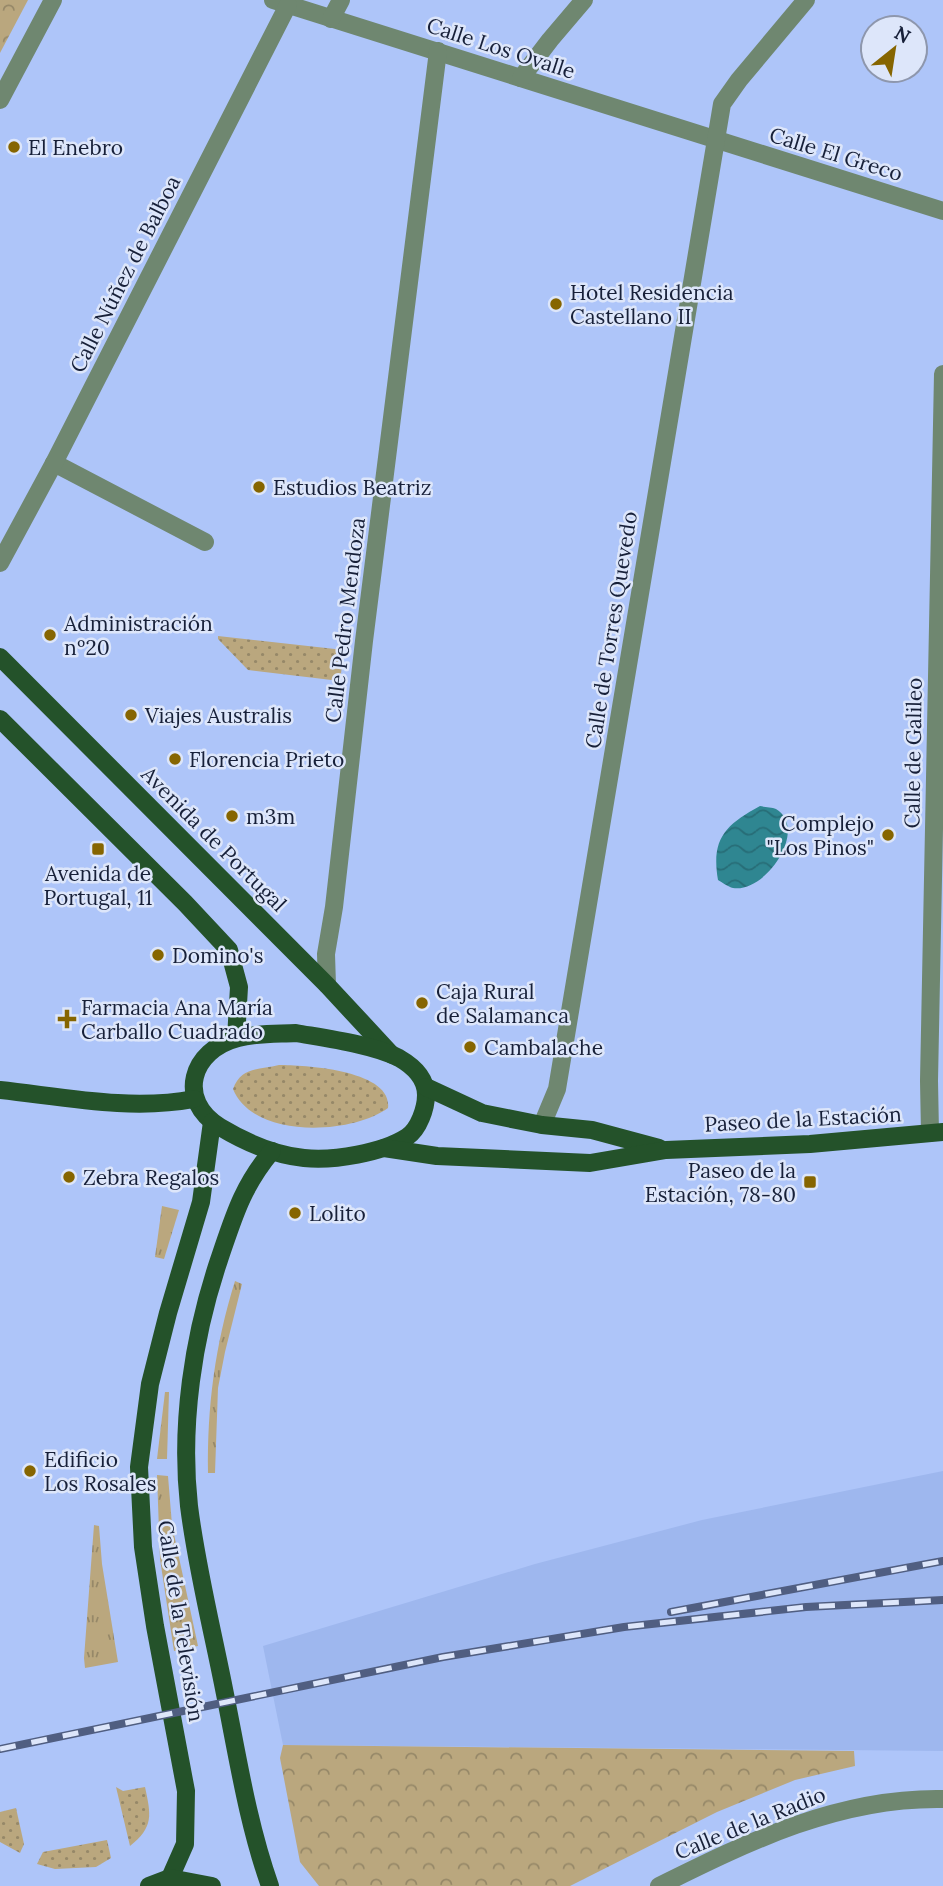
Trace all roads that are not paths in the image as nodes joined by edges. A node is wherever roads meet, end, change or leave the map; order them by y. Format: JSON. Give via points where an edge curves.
{"nodes":[{"id":1,"x":53,"y":0,"type":"edge"},
{"id":2,"x":341,"y":0,"type":"edge"},
{"id":3,"x":584,"y":0,"type":"edge"},
{"id":4,"x":806,"y":0,"type":"edge"},
{"id":5,"x":281,"y":2,"type":"edge"},
{"id":6,"x":331,"y":19,"type":"junction"},
{"id":7,"x":438,"y":51,"type":"junction"},
{"id":8,"x":521,"y":78,"type":"junction"},
{"id":9,"x":0,"y":100,"type":"edge"},
{"id":10,"x":715,"y":140,"type":"junction"},
{"id":11,"x":943,"y":211,"type":"edge"},
{"id":12,"x":943,"y":374,"type":"edge"},
{"id":13,"x":54,"y":464,"type":"junction"},
{"id":14,"x":205,"y":542,"type":"dead end"},
{"id":15,"x":0,"y":563,"type":"edge"},
{"id":16,"x":0,"y":657,"type":"edge"},
{"id":17,"x":0,"y":719,"type":"edge"},
{"id":18,"x":327,"y":985,"type":"junction"},
{"id":19,"x":236,"y":1038,"type":"junction"},
{"id":20,"x":392,"y":1055,"type":"junction"},
{"id":21,"x":426,"y":1087,"type":"junction"},
{"id":22,"x":0,"y":1090,"type":"edge"},
{"id":23,"x":194,"y":1099,"type":"junction"},
{"id":24,"x":212,"y":1122,"type":"junction"},
{"id":25,"x":542,"y":1125,"type":"junction"},
{"id":26,"x":937,"y":1133,"type":"edge"},
{"id":27,"x":384,"y":1148,"type":"junction"},
{"id":28,"x":666,"y":1150,"type":"junction"},
{"id":29,"x":272,"y":1151,"type":"junction"},
{"id":30,"x":943,"y":1799,"type":"edge"},
{"id":31,"x":170,"y":1878,"type":"junction"},
{"id":32,"x":149,"y":1886,"type":"edge"},
{"id":33,"x":212,"y":1886,"type":"edge"},
{"id":34,"x":270,"y":1886,"type":"edge"},
{"id":35,"x":659,"y":1886,"type":"edge"}],
"edges":[{"from":1,"to":9,"type":"street"},
{"from":2,"to":6,"type":"street"},
{"from":3,"to":8,"type":"street"},
{"from":4,"to":10,"type":"street","name":"Calle de Torres Quevedo","via":[[722,104]]},
{"from":5,"to":6,"type":"street","name":"Calle Los Ovalle"},
{"from":5,"to":13,"type":"street","name":"Calle Núñez de Balboa"},
{"from":6,"to":7,"type":"street","name":"Calle Los Ovalle"},
{"from":7,"to":8,"type":"street","name":"Calle Los Ovalle"},
{"from":7,"to":18,"type":"street","name":"Calle Pedro Mendoza","via":[[326,954]]},
{"from":8,"to":10,"type":"street","name":"Calle Los Ovalle"},
{"from":10,"to":11,"type":"street","name":"Calle El Greco"},
{"from":10,"to":25,"type":"street","name":"Calle de Torres Quevedo","via":[[563,1056],[557,1089]]},
{"from":12,"to":26,"type":"street","name":"Calle de Galileo","via":[[929,1081]]},
{"from":13,"to":14,"type":"street"},
{"from":13,"to":15,"type":"street","name":"Calle Núñez de Balboa"},
{"from":16,"to":18,"type":"main road","name":"Avenida de Portugal"},
{"from":17,"to":19,"type":"main road","via":[[229,950],[239,987]]},
{"from":18,"to":20,"type":"main road","name":"Avenida de Portugal"},
{"from":19,"to":20,"type":"main road","via":[[296,1033]]},
{"from":19,"to":23,"type":"main road","via":[[204,1058],[197,1068]]},
{"from":20,"to":21,"type":"main road","name":"Avenida de Portugal","via":[[412,1067]]},
{"from":21,"to":25,"type":"main road","name":"Paseo de la Estación","via":[[482,1113]]},
{"from":21,"to":27,"type":"main road","via":[[426,1102],[410,1136]]},
{"from":22,"to":23,"type":"main road","via":[[131,1104],[164,1105]]},
{"from":23,"to":24,"type":"main road"},
{"from":24,"to":29,"type":"main road"},
{"from":24,"to":31,"type":"main road","name":"Calle de la Televisión","via":[[201,1202],[150,1384],[139,1467],[143,1547],[186,1791],[186,1844]]},
{"from":25,"to":28,"type":"main road","name":"Paseo de la Estación","via":[[592,1130]]},
{"from":26,"to":28,"type":"main road","name":"Paseo de la Estación"},
{"from":27,"to":28,"type":"main road","name":"Paseo de la Estación","via":[[437,1157],[565,1164]]},
{"from":27,"to":29,"type":"main road","via":[[305,1158]]},
{"from":29,"to":34,"type":"main road","name":"Calle de la Televisión","via":[[234,1210],[211,1282],[196,1350],[186,1466],[196,1551],[254,1838]]},
{"from":30,"to":35,"type":"street","name":"Calle de la Radio","via":[[877,1802],[834,1812],[775,1832]]},
{"from":31,"to":32,"type":"main road"},
{"from":31,"to":33,"type":"main road"}]}
